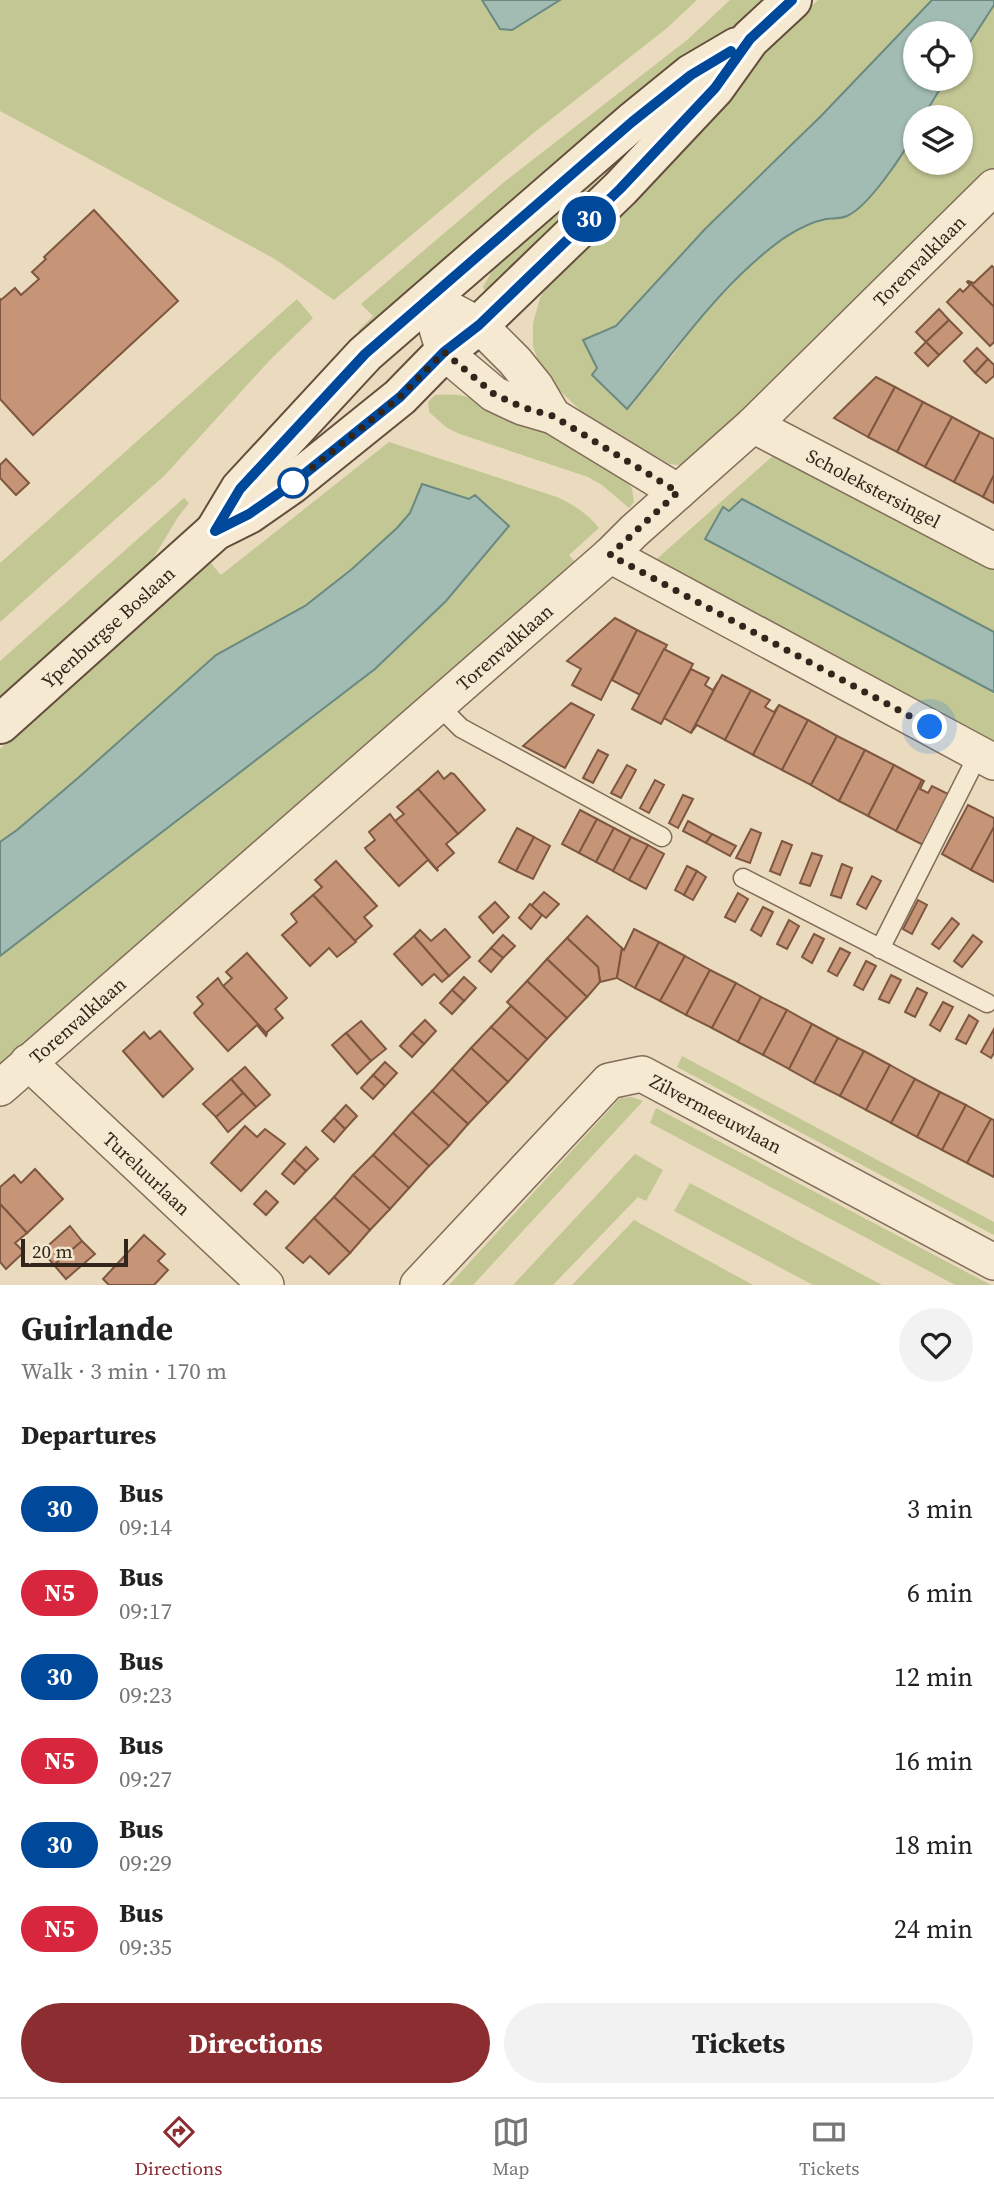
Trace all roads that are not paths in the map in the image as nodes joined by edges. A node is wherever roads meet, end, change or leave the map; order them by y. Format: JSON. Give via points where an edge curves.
{"nodes":[{"id":1,"x":792,"y":0,"type":"edge"},
{"id":2,"x":750,"y":39,"type":"junction"},
{"id":3,"x":994,"y":187,"type":"edge"},
{"id":4,"x":428,"y":298,"type":"junction"},
{"id":5,"x":479,"y":325,"type":"junction"},
{"id":6,"x":444,"y":352,"type":"junction"},
{"id":7,"x":553,"y":416,"type":"junction"},
{"id":8,"x":753,"y":425,"type":"junction"},
{"id":9,"x":678,"y":492,"type":"junction"},
{"id":10,"x":215,"y":531,"type":"junction"},
{"id":11,"x":994,"y":551,"type":"edge"},
{"id":12,"x":610,"y":555,"type":"junction"},
{"id":13,"x":438,"y":705,"type":"junction"},
{"id":14,"x":0,"y":724,"type":"edge"},
{"id":15,"x":986,"y":757,"type":"edge"},
{"id":16,"x":662,"y":836,"type":"dead end"},
{"id":17,"x":743,"y":878,"type":"dead end"},
{"id":18,"x":880,"y":949,"type":"junction"},
{"id":19,"x":987,"y":1003,"type":"dead end"},
{"id":20,"x":28,"y":1062,"type":"junction"},
{"id":21,"x":0,"y":1088,"type":"edge"},
{"id":22,"x":994,"y":1262,"type":"edge"},
{"id":23,"x":267,"y":1285,"type":"edge"},
{"id":24,"x":418,"y":1285,"type":"edge"}],
"edges":[{"from":1,"to":2,"type":"main road","name":"Ypenburgse Boslaan"},
{"from":2,"to":4,"type":"main road","name":"Ypenburgse Boslaan","via":[[662,98]]},
{"from":2,"to":5,"type":"main road","name":"Ypenburgse Boslaan","via":[[715,88],[629,179]]},
{"from":3,"to":8,"type":"street","name":"Torenvalklaan"},
{"from":4,"to":5,"type":"street"},
{"from":4,"to":6,"type":"street"},
{"from":4,"to":10,"type":"main road","name":"Ypenburgse Boslaan","via":[[365,354],[240,489]]},
{"from":5,"to":6,"type":"main road","name":"Ypenburgse Boslaan"},
{"from":5,"to":7,"type":"street","via":[[515,361]]},
{"from":6,"to":7,"type":"street","via":[[494,394]]},
{"from":6,"to":10,"type":"main road","name":"Ypenburgse Boslaan","via":[[400,397],[292,484]]},
{"from":7,"to":9,"type":"street"},
{"from":8,"to":9,"type":"street","name":"Torenvalklaan"},
{"from":8,"to":11,"type":"street","name":"Scholekstersingel"},
{"from":9,"to":12,"type":"street","name":"Torenvalklaan"},
{"from":10,"to":14,"type":"main road","name":"Ypenburgse Boslaan"},
{"from":12,"to":13,"type":"street","name":"Torenvalklaan"},
{"from":12,"to":15,"type":"street"},
{"from":13,"to":16,"type":"lane","via":[[461,728]]},
{"from":13,"to":20,"type":"street","name":"Torenvalklaan"},
{"from":15,"to":18,"type":"lane"},
{"from":17,"to":18,"type":"lane"},
{"from":18,"to":19,"type":"lane"},
{"from":20,"to":21,"type":"street","name":"Torenvalklaan"},
{"from":20,"to":23,"type":"street","name":"Tureluurlaan"},
{"from":22,"to":24,"type":"street","name":"Zilvermeeuwlaan","via":[[642,1074],[609,1081]]}]}
